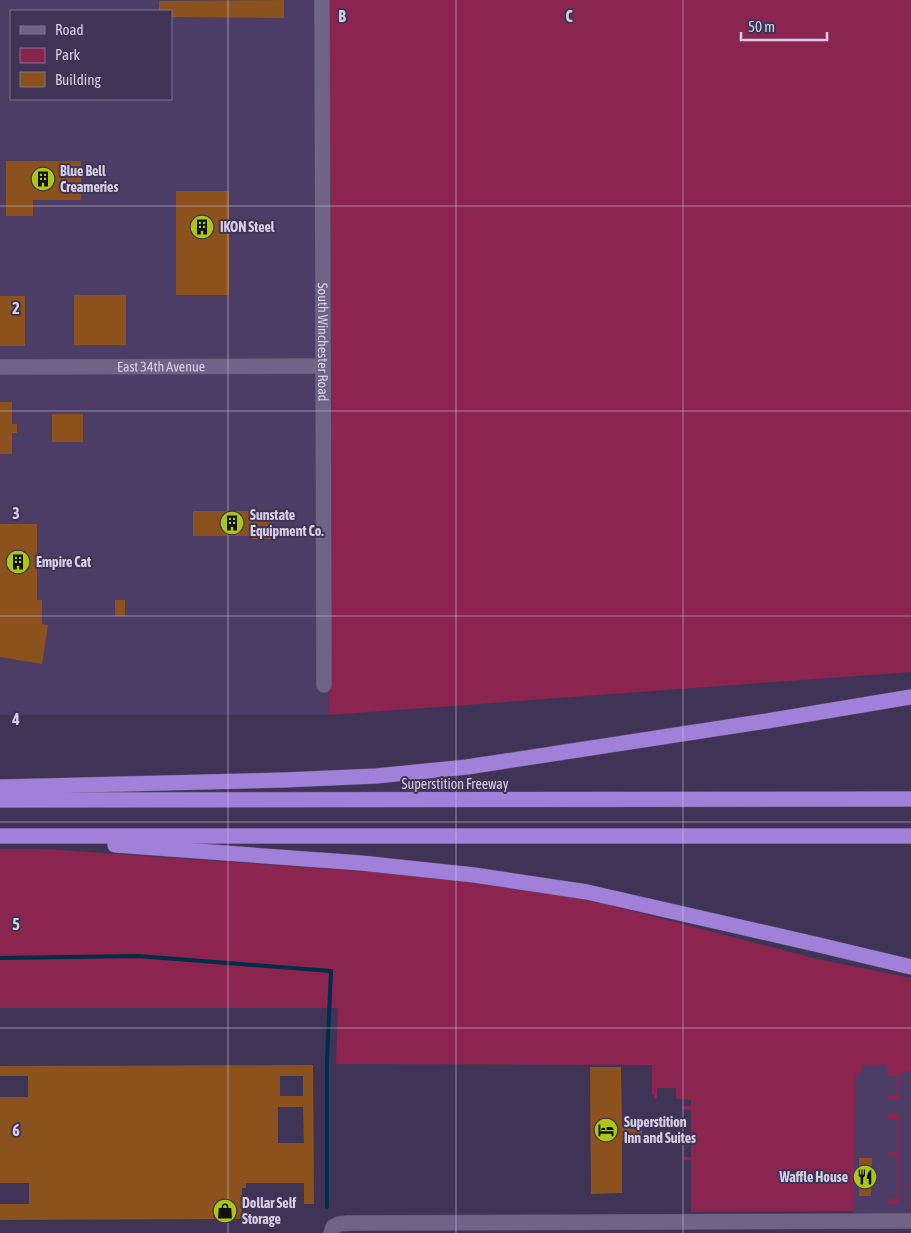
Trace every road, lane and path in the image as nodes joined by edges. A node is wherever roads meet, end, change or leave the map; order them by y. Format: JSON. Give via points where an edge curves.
{"nodes":[{"id":1,"x":322,"y":0,"type":"edge"},
{"id":2,"x":323,"y":366,"type":"junction"},
{"id":3,"x":0,"y":367,"type":"edge"},
{"id":4,"x":324,"y":685,"type":"dead end"},
{"id":5,"x":911,"y":697,"type":"edge"},
{"id":6,"x":0,"y":787,"type":"edge"},
{"id":7,"x":911,"y":799,"type":"edge"},
{"id":8,"x":0,"y":800,"type":"edge"},
{"id":9,"x":0,"y":836,"type":"edge"},
{"id":10,"x":18,"y":836,"type":"junction"},
{"id":11,"x":911,"y":836,"type":"edge"},
{"id":12,"x":911,"y":967,"type":"edge"},
{"id":13,"x":911,"y":1221,"type":"edge"},
{"id":14,"x":332,"y":1230,"type":"edge"}],
"edges":[{"from":1,"to":2,"type":"street","name":"South Winchester Road"},
{"from":2,"to":3,"type":"street","name":"East 34th Avenue"},
{"from":2,"to":4,"type":"street","name":"South Winchester Road"},
{"from":5,"to":6,"type":"highway","via":[[467,767],[376,776]]},
{"from":7,"to":8,"type":"highway","name":"Superstition Freeway"},
{"from":9,"to":10,"type":"highway"},
{"from":10,"to":11,"type":"highway"},
{"from":10,"to":12,"type":"highway","via":[[474,875],[587,892]]},
{"from":13,"to":14,"type":"street","via":[[349,1223],[340,1224]]}]}
